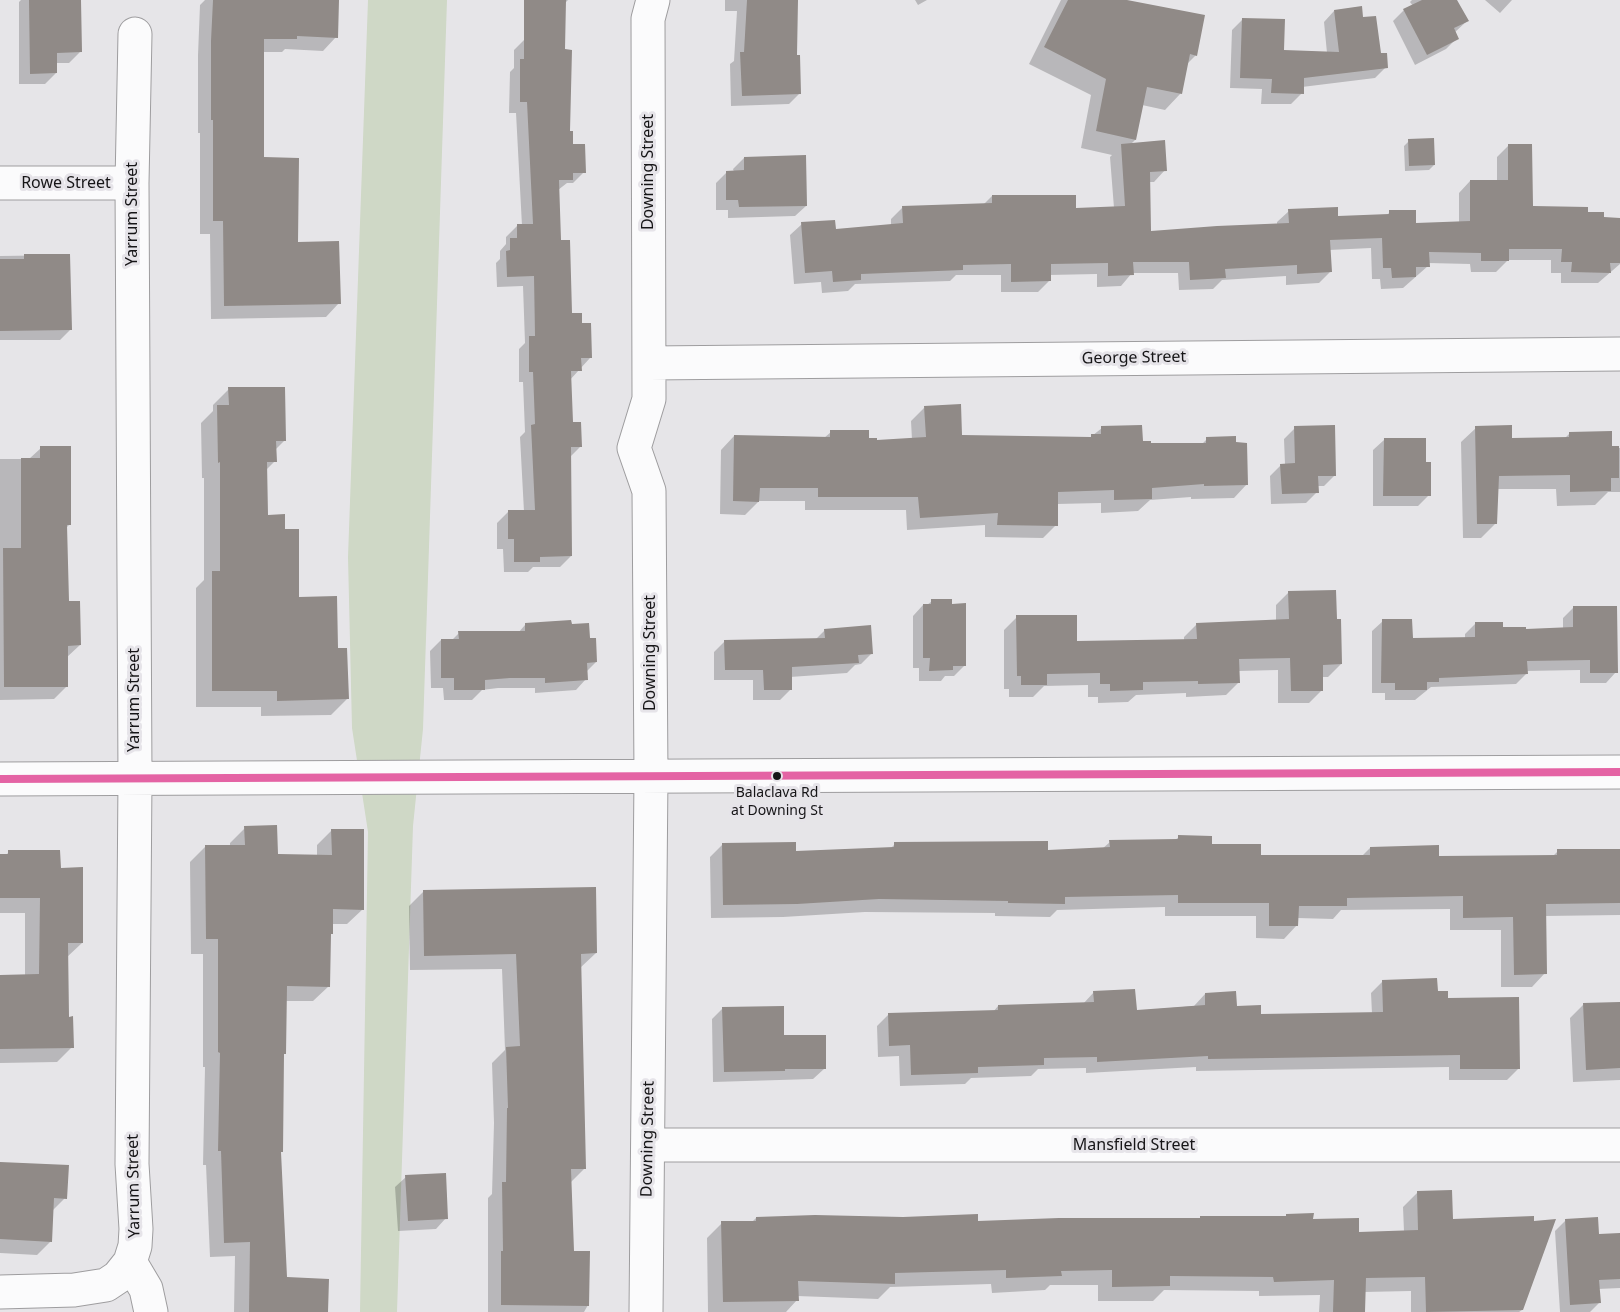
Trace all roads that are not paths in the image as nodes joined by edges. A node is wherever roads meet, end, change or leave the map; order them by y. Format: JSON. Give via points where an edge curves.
{"nodes":[{"id":1,"x":653,"y":0,"type":"edge"},
{"id":2,"x":135,"y":34,"type":"dead end"},
{"id":3,"x":0,"y":183,"type":"edge"},
{"id":4,"x":132,"y":183,"type":"junction"},
{"id":5,"x":1620,"y":354,"type":"edge"},
{"id":6,"x":649,"y":363,"type":"junction"},
{"id":7,"x":1620,"y":772,"type":"edge"},
{"id":8,"x":651,"y":776,"type":"junction"},
{"id":9,"x":135,"y":778,"type":"junction"},
{"id":10,"x":0,"y":779,"type":"edge"},
{"id":11,"x":648,"y":1145,"type":"junction"},
{"id":12,"x":1620,"y":1145,"type":"edge"},
{"id":13,"x":130,"y":1262,"type":"junction"},
{"id":14,"x":0,"y":1292,"type":"edge"},
{"id":15,"x":0,"y":1297,"type":"edge"},
{"id":16,"x":8,"y":1312,"type":"edge"},
{"id":17,"x":151,"y":1312,"type":"edge"},
{"id":18,"x":646,"y":1312,"type":"edge"}],
"edges":[{"from":1,"to":6,"type":"street","name":"Downing Street","via":[[648,19]]},
{"from":2,"to":4,"type":"street","name":"Yarrum Street"},
{"from":3,"to":4,"type":"street","name":"Rowe Street"},
{"from":4,"to":9,"type":"street","name":"Yarrum Street"},
{"from":5,"to":6,"type":"street","name":"George Street"},
{"from":6,"to":8,"type":"street","name":"Downing Street","via":[[649,399],[634,448],[649,491]]},
{"from":7,"to":8,"type":"street"},
{"from":8,"to":9,"type":"street"},
{"from":8,"to":11,"type":"street","name":"Downing Street"},
{"from":9,"to":10,"type":"street"},
{"from":9,"to":13,"type":"street","name":"Yarrum Street","via":[[132,1164],[136,1229]]},
{"from":11,"to":12,"type":"street","name":"Mansfield Street"},
{"from":11,"to":18,"type":"street","name":"Downing Street"},
{"from":13,"to":14,"type":"street","name":"Yarrum Street","via":[[106,1285]]},
{"from":13,"to":17,"type":"street","via":[[146,1288]]},
{"from":15,"to":16,"type":"street"}]}
